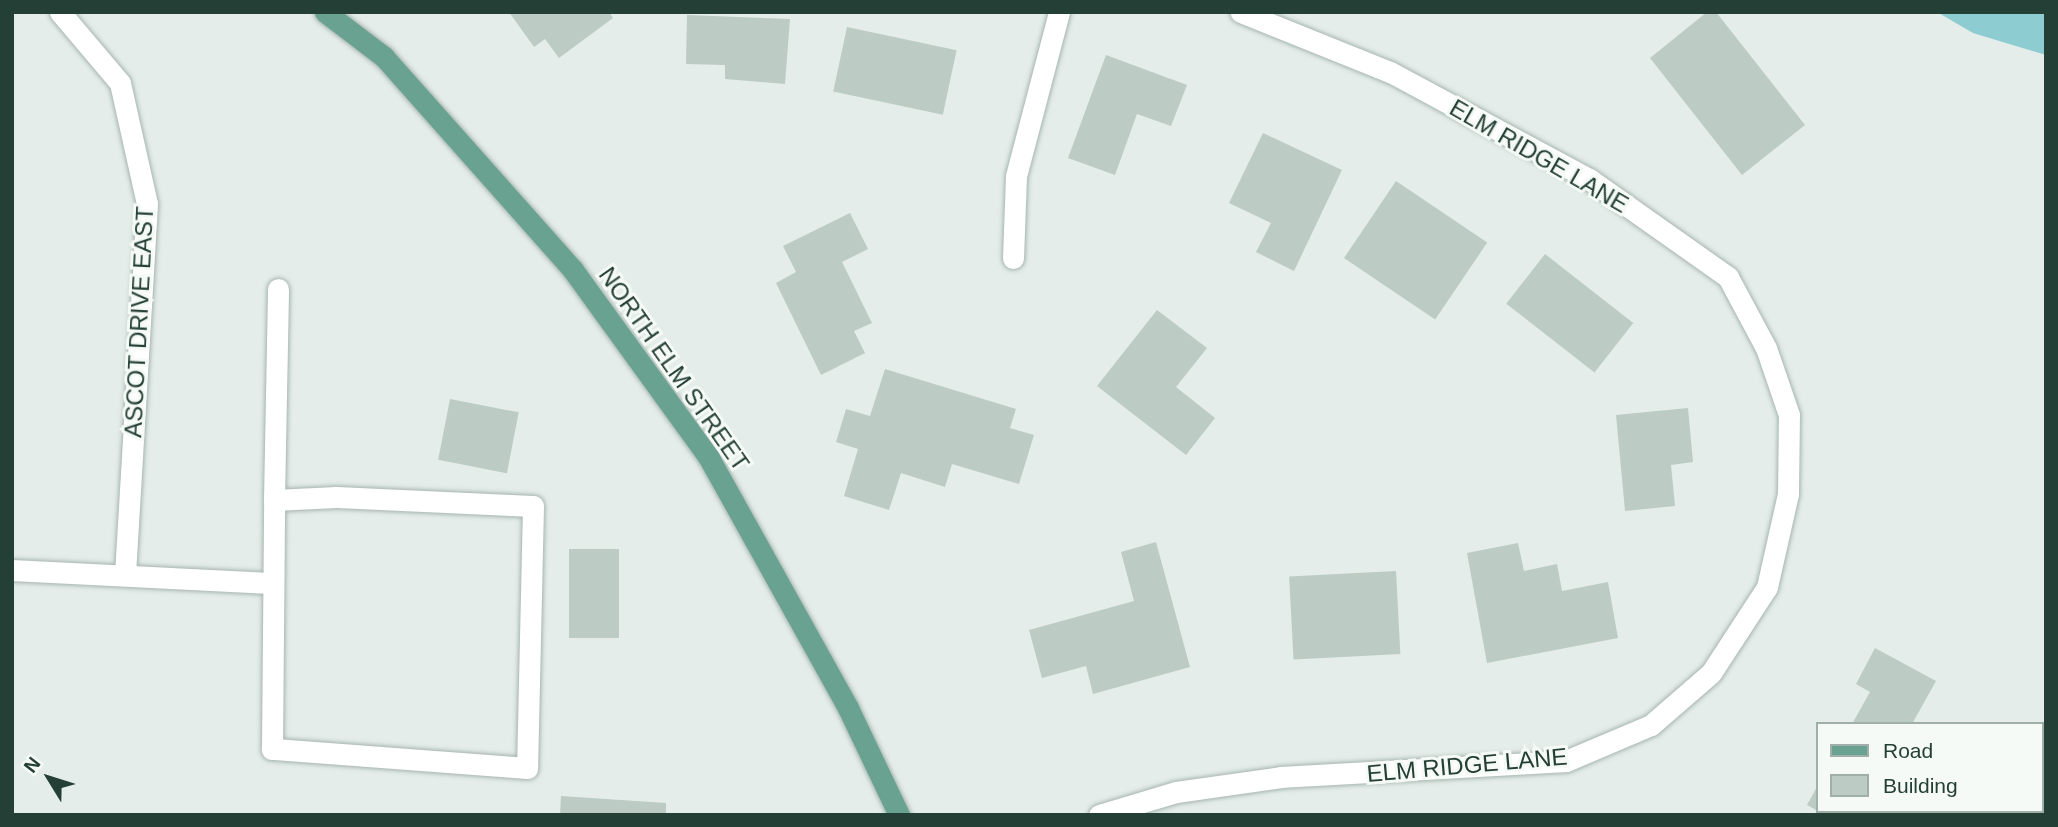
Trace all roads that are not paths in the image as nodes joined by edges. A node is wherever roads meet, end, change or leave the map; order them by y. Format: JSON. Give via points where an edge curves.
{"nodes":[{"id":1,"x":60,"y":12,"type":"edge"},
{"id":2,"x":325,"y":12,"type":"edge"},
{"id":3,"x":1059,"y":12,"type":"edge"},
{"id":4,"x":1241,"y":12,"type":"edge"},
{"id":5,"x":1013,"y":258,"type":"dead end"},
{"id":6,"x":278,"y":289,"type":"dead end"},
{"id":7,"x":274,"y":500,"type":"junction"},
{"id":8,"x":12,"y":570,"type":"edge"},
{"id":9,"x":125,"y":571,"type":"junction"},
{"id":10,"x":270,"y":583,"type":"junction"},
{"id":11,"x":899,"y":815,"type":"edge"},
{"id":12,"x":1100,"y":815,"type":"edge"}],
"edges":[{"from":1,"to":9,"type":"street","name":"ASCOT DRIVE EAST","via":[[120,83],[147,204]]},
{"from":2,"to":11,"type":"main road","name":"NORTH ELM STREET","via":[[384,57],[573,270],[701,447],[848,708]]},
{"from":3,"to":5,"type":"street","via":[[1016,176]]},
{"from":4,"to":12,"type":"street","name":"ELM RIDGE LANE","via":[[1390,72],[1589,179],[1728,277],[1766,348],[1789,415],[1788,494],[1767,587],[1711,673],[1651,725],[1566,761],[1281,777],[1176,792]]},
{"from":6,"to":7,"type":"street"},
{"from":7,"to":10,"type":"street"},
{"from":7,"to":10,"type":"street","via":[[533,506],[527,768],[272,749]]},
{"from":8,"to":9,"type":"street"},
{"from":9,"to":10,"type":"street"}]}
